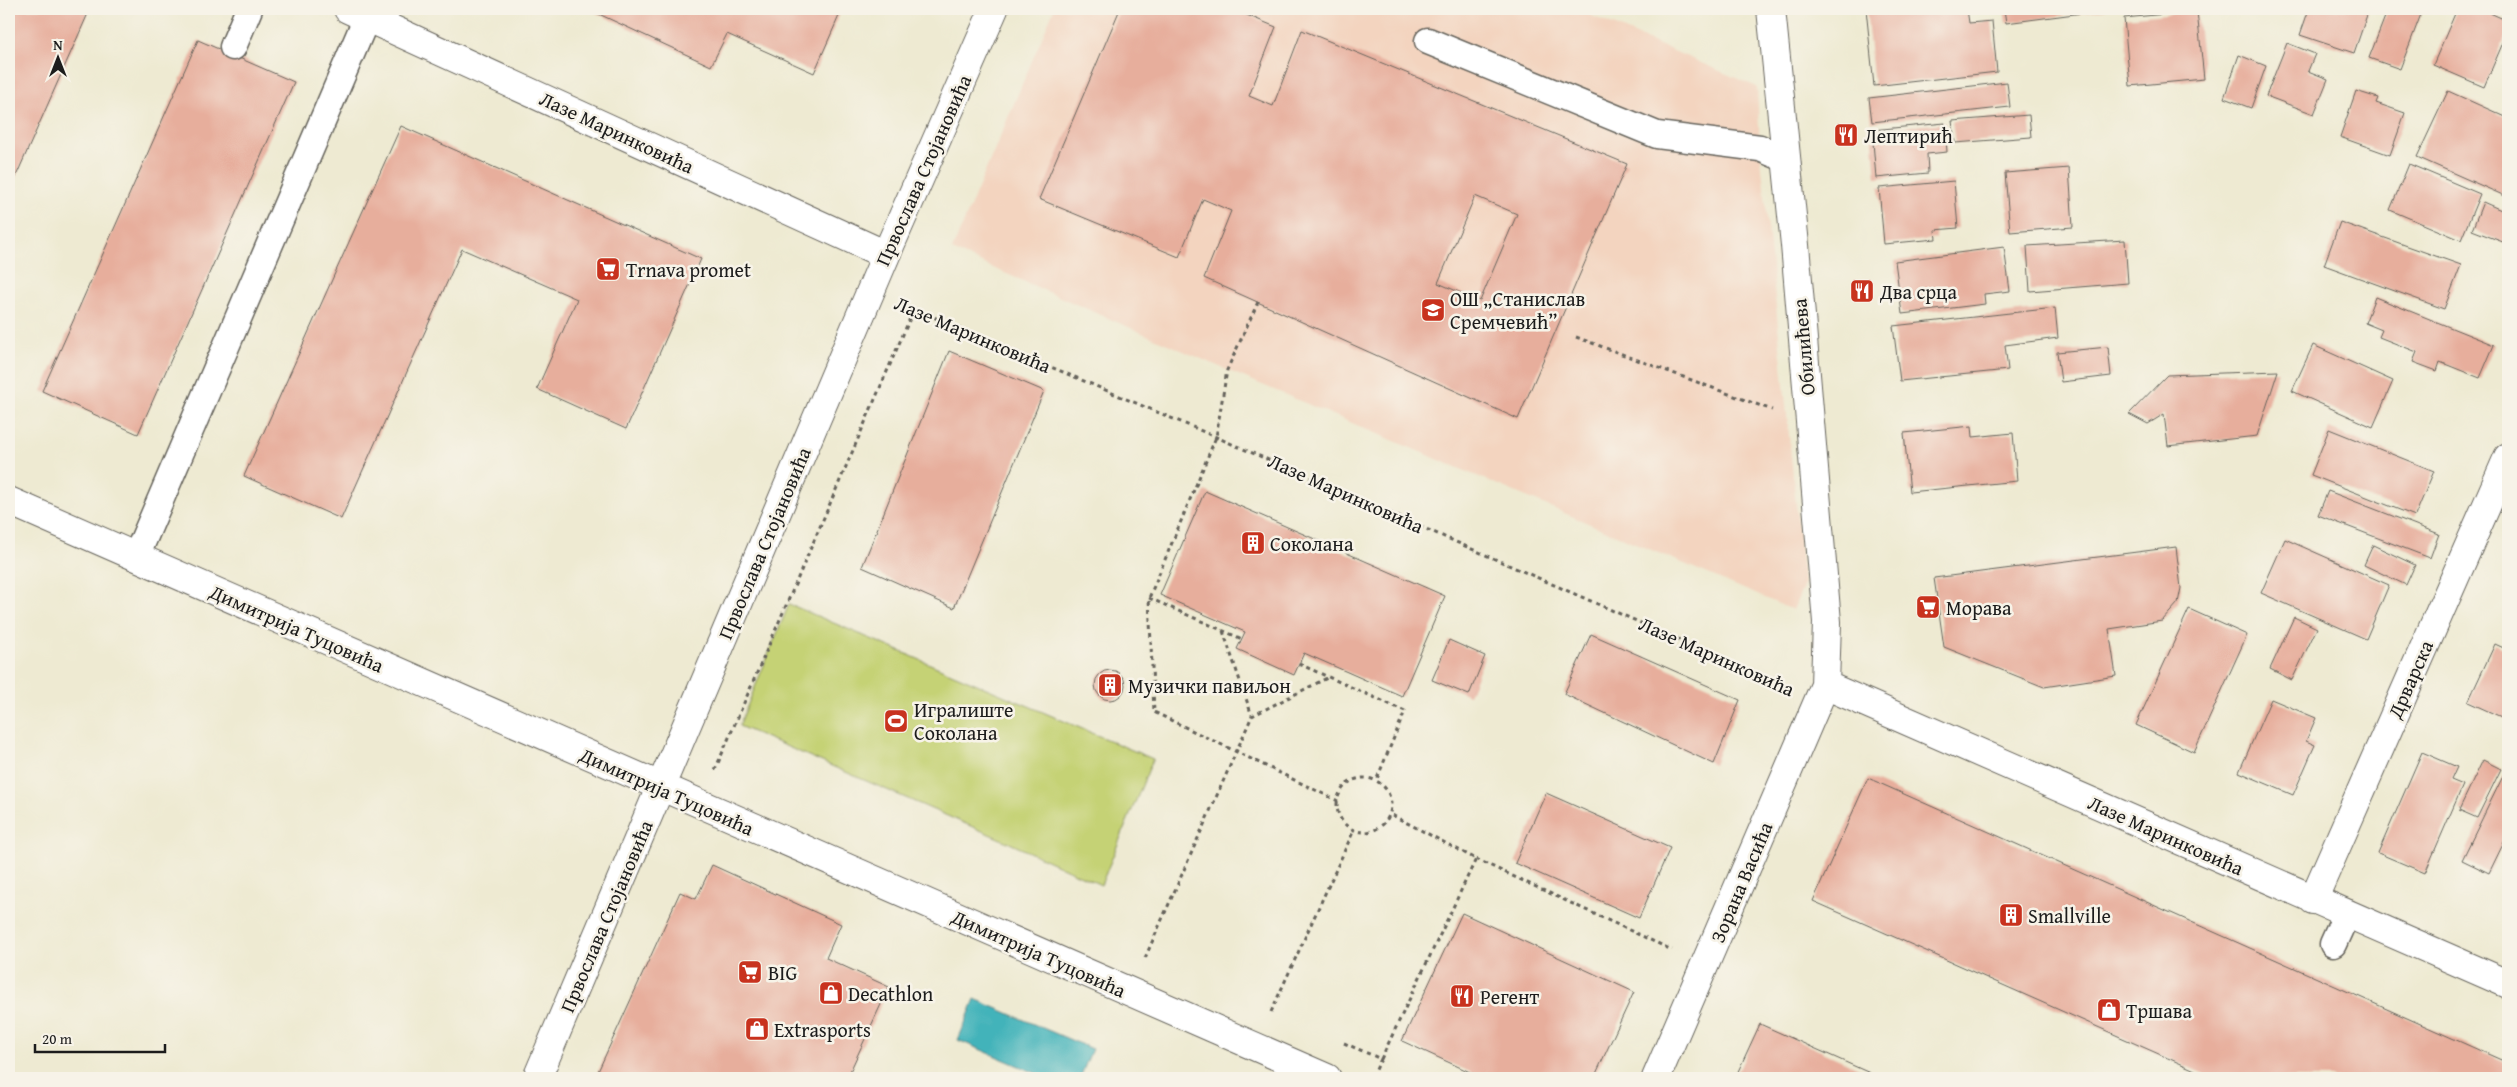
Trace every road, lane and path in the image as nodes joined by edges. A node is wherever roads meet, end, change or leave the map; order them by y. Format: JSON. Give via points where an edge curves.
{"nodes":[{"id":1,"x":249,"y":9,"type":"edge"},
{"id":2,"x":994,"y":9,"type":"edge"},
{"id":3,"x":1771,"y":9,"type":"edge"},
{"id":4,"x":357,"y":13,"type":"edge"},
{"id":5,"x":1428,"y":41,"type":"dead end"},
{"id":6,"x":233,"y":47,"type":"dead end"},
{"id":7,"x":1786,"y":159,"type":"junction"},
{"id":8,"x":886,"y":255,"type":"junction"},
{"id":9,"x":870,"y":290,"type":"junction"},
{"id":10,"x":1258,"y":302,"type":"dead end"},
{"id":11,"x":914,"y":309,"type":"junction"},
{"id":12,"x":1576,"y":337,"type":"dead end"},
{"id":13,"x":1810,"y":424,"type":"junction"},
{"id":14,"x":1216,"y":437,"type":"junction"},
{"id":15,"x":2508,"y":457,"type":"edge"},
{"id":16,"x":9,"y":501,"type":"edge"},
{"id":17,"x":136,"y":557,"type":"junction"},
{"id":18,"x":1149,"y":598,"type":"junction"},
{"id":19,"x":1222,"y":631,"type":"junction"},
{"id":20,"x":1242,"y":639,"type":"dead end"},
{"id":21,"x":1299,"y":664,"type":"dead end"},
{"id":22,"x":1329,"y":677,"type":"junction"},
{"id":23,"x":1822,"y":693,"type":"junction"},
{"id":24,"x":1252,"y":716,"type":"junction"},
{"id":25,"x":1236,"y":752,"type":"junction"},
{"id":26,"x":1376,"y":781,"type":"junction"},
{"id":27,"x":661,"y":788,"type":"junction"},
{"id":28,"x":1338,"y":801,"type":"junction"},
{"id":29,"x":703,"y":807,"type":"junction"},
{"id":30,"x":1390,"y":814,"type":"junction"},
{"id":31,"x":1354,"y":830,"type":"junction"},
{"id":32,"x":1476,"y":859,"type":"junction"},
{"id":33,"x":2313,"y":900,"type":"junction"},
{"id":34,"x":2347,"y":913,"type":"junction"},
{"id":35,"x":2333,"y":944,"type":"dead end"},
{"id":36,"x":1705,"y":965,"type":"junction"},
{"id":37,"x":2508,"y":984,"type":"edge"},
{"id":38,"x":1132,"y":993,"type":"junction"},
{"id":39,"x":1271,"y":1012,"type":"dead end"},
{"id":40,"x":1381,"y":1058,"type":"dead end"},
{"id":41,"x":536,"y":1078,"type":"edge"},
{"id":42,"x":1327,"y":1078,"type":"edge"},
{"id":43,"x":1656,"y":1078,"type":"edge"}],
"edges":[{"from":1,"to":6,"type":"lane"},
{"from":2,"to":8,"type":"street","name":"Првослава Стојановића"},
{"from":3,"to":7,"type":"street","name":"Обилићева"},
{"from":4,"to":8,"type":"street","name":"Лазе Маринковића"},
{"from":4,"to":17,"type":"lane"},
{"from":5,"to":7,"type":"lane","via":[[1657,135],[1760,148]]},
{"from":7,"to":13,"type":"street","name":"Обилићева"},
{"from":8,"to":9,"type":"street","name":"Првослава Стојановића"},
{"from":9,"to":11,"type":"path","name":"Лазе Маринковића"},
{"from":9,"to":27,"type":"street","name":"Првослава Стојановића"},
{"from":10,"to":14,"type":"path","via":[[1227,370]]},
{"from":11,"to":14,"type":"path","name":"Лазе Маринковића"},
{"from":11,"to":29,"type":"path","via":[[714,771]]},
{"from":12,"to":13,"type":"path"},
{"from":13,"to":23,"type":"street","name":"Обилићева","via":[[1827,622]]},
{"from":14,"to":18,"type":"path"},
{"from":14,"to":23,"type":"path","name":"Лазе Маринковића"},
{"from":15,"to":33,"type":"street","name":"Дрварска"},
{"from":16,"to":17,"type":"street","name":"Димитрија Туцовића"},
{"from":17,"to":27,"type":"street","name":"Димитрија Туцовића"},
{"from":18,"to":19,"type":"path"},
{"from":18,"to":25,"type":"path","via":[[1154,712]]},
{"from":19,"to":20,"type":"path"},
{"from":19,"to":24,"type":"path"},
{"from":21,"to":22,"type":"path"},
{"from":22,"to":24,"type":"path"},
{"from":22,"to":26,"type":"path","via":[[1405,710]]},
{"from":23,"to":33,"type":"street","name":"Лазе Маринковића"},
{"from":23,"to":36,"type":"street","name":"Зорана Васића"},
{"from":24,"to":25,"type":"path"},
{"from":25,"to":28,"type":"path"},
{"from":25,"to":38,"type":"path"},
{"from":26,"to":28,"type":"path","via":[[1362,778],[1351,782],[1341,792]]},
{"from":26,"to":30,"type":"path","via":[[1388,791]]},
{"from":27,"to":29,"type":"street","name":"Димитрија Туцовића"},
{"from":27,"to":41,"type":"street","name":"Првослава Стојановића"},
{"from":28,"to":31,"type":"path","via":[[1340,818]]},
{"from":29,"to":38,"type":"street","name":"Димитрија Туцовића"},
{"from":30,"to":31,"type":"path","via":[[1379,828],[1362,833]]},
{"from":30,"to":32,"type":"path"},
{"from":31,"to":39,"type":"path"},
{"from":32,"to":36,"type":"path"},
{"from":32,"to":40,"type":"path"},
{"from":33,"to":34,"type":"street","name":"Лазе Маринковића"},
{"from":34,"to":35,"type":"lane"},
{"from":34,"to":37,"type":"street","name":"Лазе Маринковића"},
{"from":36,"to":43,"type":"street","name":"Зорана Васића"},
{"from":38,"to":42,"type":"street","name":"Димитрија Туцовића"}]}
